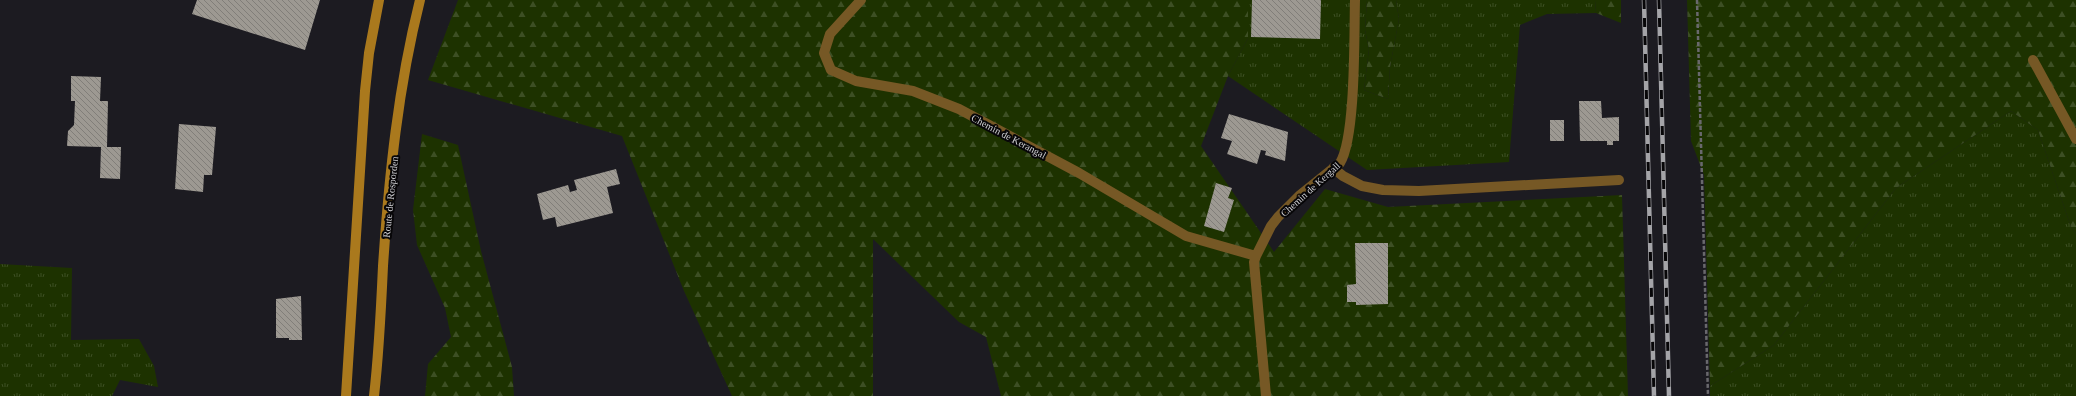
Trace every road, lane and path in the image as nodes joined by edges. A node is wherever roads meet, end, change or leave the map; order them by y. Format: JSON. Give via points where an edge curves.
{"nodes":[{"id":1,"x":379,"y":0,"type":"edge"},
{"id":2,"x":420,"y":0,"type":"edge"},
{"id":3,"x":861,"y":0,"type":"edge"},
{"id":4,"x":1355,"y":0,"type":"edge"},
{"id":5,"x":1697,"y":0,"type":"edge"},
{"id":6,"x":2033,"y":60,"type":"dead end"},
{"id":7,"x":2076,"y":139,"type":"edge"},
{"id":8,"x":1333,"y":168,"type":"junction"},
{"id":9,"x":1619,"y":180,"type":"dead end"},
{"id":10,"x":1256,"y":256,"type":"junction"},
{"id":11,"x":346,"y":396,"type":"edge"},
{"id":12,"x":374,"y":396,"type":"edge"},
{"id":13,"x":1266,"y":396,"type":"edge"},
{"id":14,"x":1708,"y":396,"type":"edge"}],
"edges":[{"from":1,"to":11,"type":"main road","via":[[365,91]]},
{"from":2,"to":12,"type":"main road","name":"Route de Rosporden","via":[[399,103]]},
{"from":3,"to":10,"type":"street","name":"Chemin de Kerangal","via":[[830,34],[824,53],[831,70],[856,81],[913,91],[958,109],[1079,173],[1186,236]]},
{"from":4,"to":8,"type":"street","name":"Chemin de Kergall","via":[[1348,137],[1343,158]]},
{"from":5,"to":14,"type":"path"},
{"from":6,"to":7,"type":"street"},
{"from":8,"to":9,"type":"street","via":[[1362,186],[1383,190],[1419,191]]},
{"from":8,"to":10,"type":"street","name":"Chemin de Kergall","via":[[1278,217]]},
{"from":10,"to":13,"type":"street","name":"Chemin de Kergall","via":[[1254,262]]}]}
